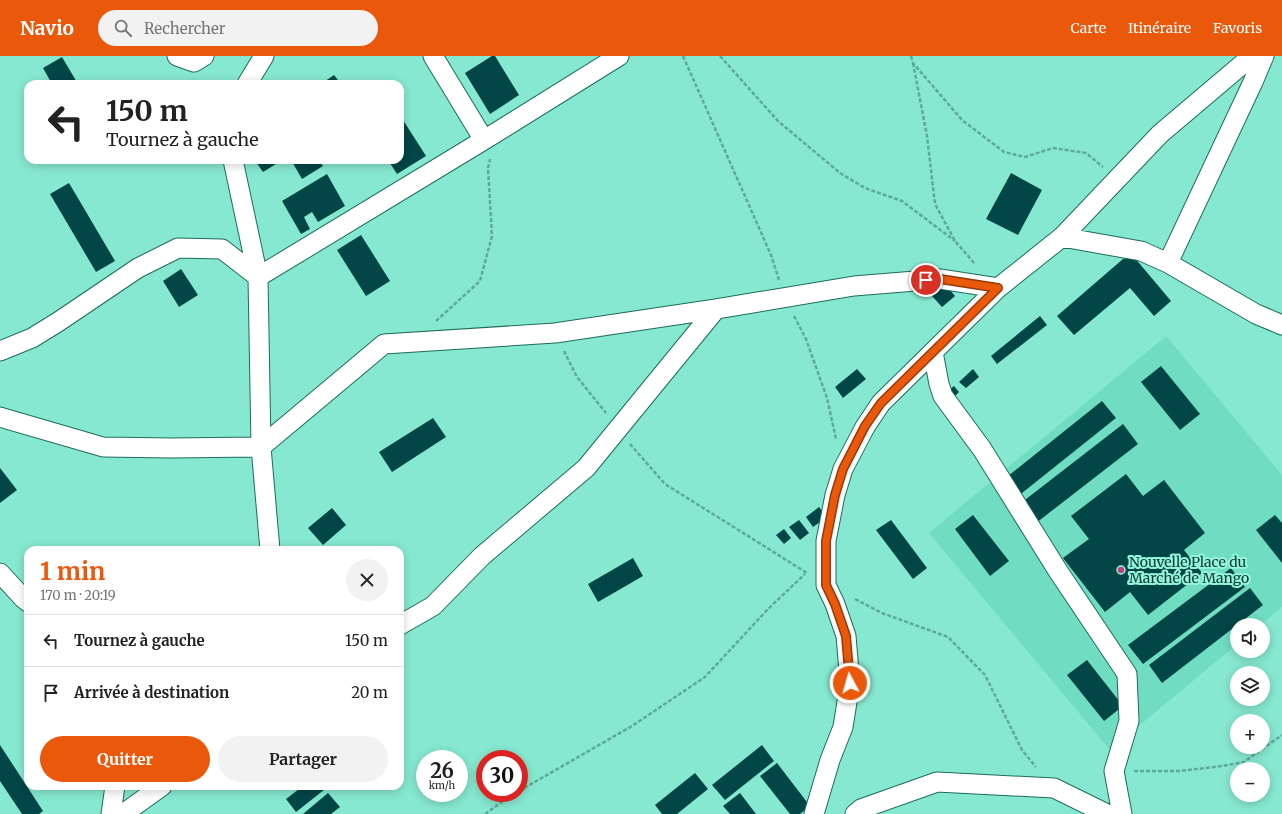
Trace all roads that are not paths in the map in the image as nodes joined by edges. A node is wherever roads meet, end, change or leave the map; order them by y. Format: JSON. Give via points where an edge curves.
{"nodes":[{"id":1,"x":177,"y":56,"type":"edge"},
{"id":2,"x":204,"y":56,"type":"edge"},
{"id":3,"x":264,"y":56,"type":"edge"},
{"id":4,"x":434,"y":56,"type":"edge"},
{"id":5,"x":619,"y":56,"type":"edge"},
{"id":6,"x":1252,"y":56,"type":"edge"},
{"id":7,"x":1264,"y":56,"type":"edge"},
{"id":8,"x":249,"y":80,"type":"edge"},
{"id":9,"x":490,"y":137,"type":"junction"},
{"id":10,"x":234,"y":164,"type":"edge"},
{"id":11,"x":1062,"y":237,"type":"junction"},
{"id":12,"x":1168,"y":263,"type":"junction"},
{"id":13,"x":258,"y":278,"type":"junction"},
{"id":14,"x":998,"y":288,"type":"junction"},
{"id":15,"x":716,"y":309,"type":"junction"},
{"id":16,"x":1282,"y":325,"type":"edge"},
{"id":17,"x":0,"y":351,"type":"edge"},
{"id":18,"x":933,"y":352,"type":"junction"},
{"id":19,"x":0,"y":417,"type":"edge"},
{"id":20,"x":261,"y":447,"type":"junction"},
{"id":21,"x":270,"y":546,"type":"edge"},
{"id":22,"x":0,"y":573,"type":"edge"},
{"id":23,"x":24,"y":599,"type":"edge"},
{"id":24,"x":404,"y":622,"type":"edge"},
{"id":25,"x":114,"y":790,"type":"edge"},
{"id":26,"x":156,"y":790,"type":"edge"},
{"id":27,"x":111,"y":814,"type":"edge"},
{"id":28,"x":123,"y":814,"type":"edge"},
{"id":29,"x":814,"y":814,"type":"edge"},
{"id":30,"x":855,"y":814,"type":"edge"},
{"id":31,"x":1107,"y":814,"type":"edge"},
{"id":32,"x":1122,"y":814,"type":"edge"}],
"edges":[{"from":1,"to":2,"type":"street","via":[[194,62]]},
{"from":3,"to":8,"type":"street"},
{"from":4,"to":9,"type":"street"},
{"from":5,"to":9,"type":"street"},
{"from":6,"to":11,"type":"street","via":[[1160,134]]},
{"from":7,"to":12,"type":"street"},
{"from":9,"to":13,"type":"street"},
{"from":10,"to":13,"type":"street"},
{"from":11,"to":12,"type":"street","via":[[1141,251]]},
{"from":11,"to":14,"type":"street"},
{"from":12,"to":16,"type":"street","via":[[1256,314]]},
{"from":13,"to":17,"type":"street","via":[[222,249],[178,248],[138,268],[32,338]]},
{"from":13,"to":20,"type":"street"},
{"from":14,"to":15,"type":"street","via":[[940,279],[854,286]]},
{"from":14,"to":18,"type":"street"},
{"from":15,"to":20,"type":"street","via":[[555,333],[384,344]]},
{"from":15,"to":24,"type":"street","via":[[586,468],[482,556],[433,606]]},
{"from":18,"to":29,"type":"street","via":[[881,403],[865,426],[843,469],[835,495],[826,541],[826,585],[846,636],[850,683],[843,727]]},
{"from":18,"to":32,"type":"street","via":[[943,396],[982,449],[1058,572],[1127,674],[1129,721],[1114,771]]},
{"from":19,"to":20,"type":"street","via":[[103,447]]},
{"from":20,"to":21,"type":"street"},
{"from":22,"to":23,"type":"street"},
{"from":25,"to":27,"type":"street"},
{"from":26,"to":28,"type":"street"},
{"from":30,"to":31,"type":"street","via":[[861,809],[937,782],[1054,788]]}]}
